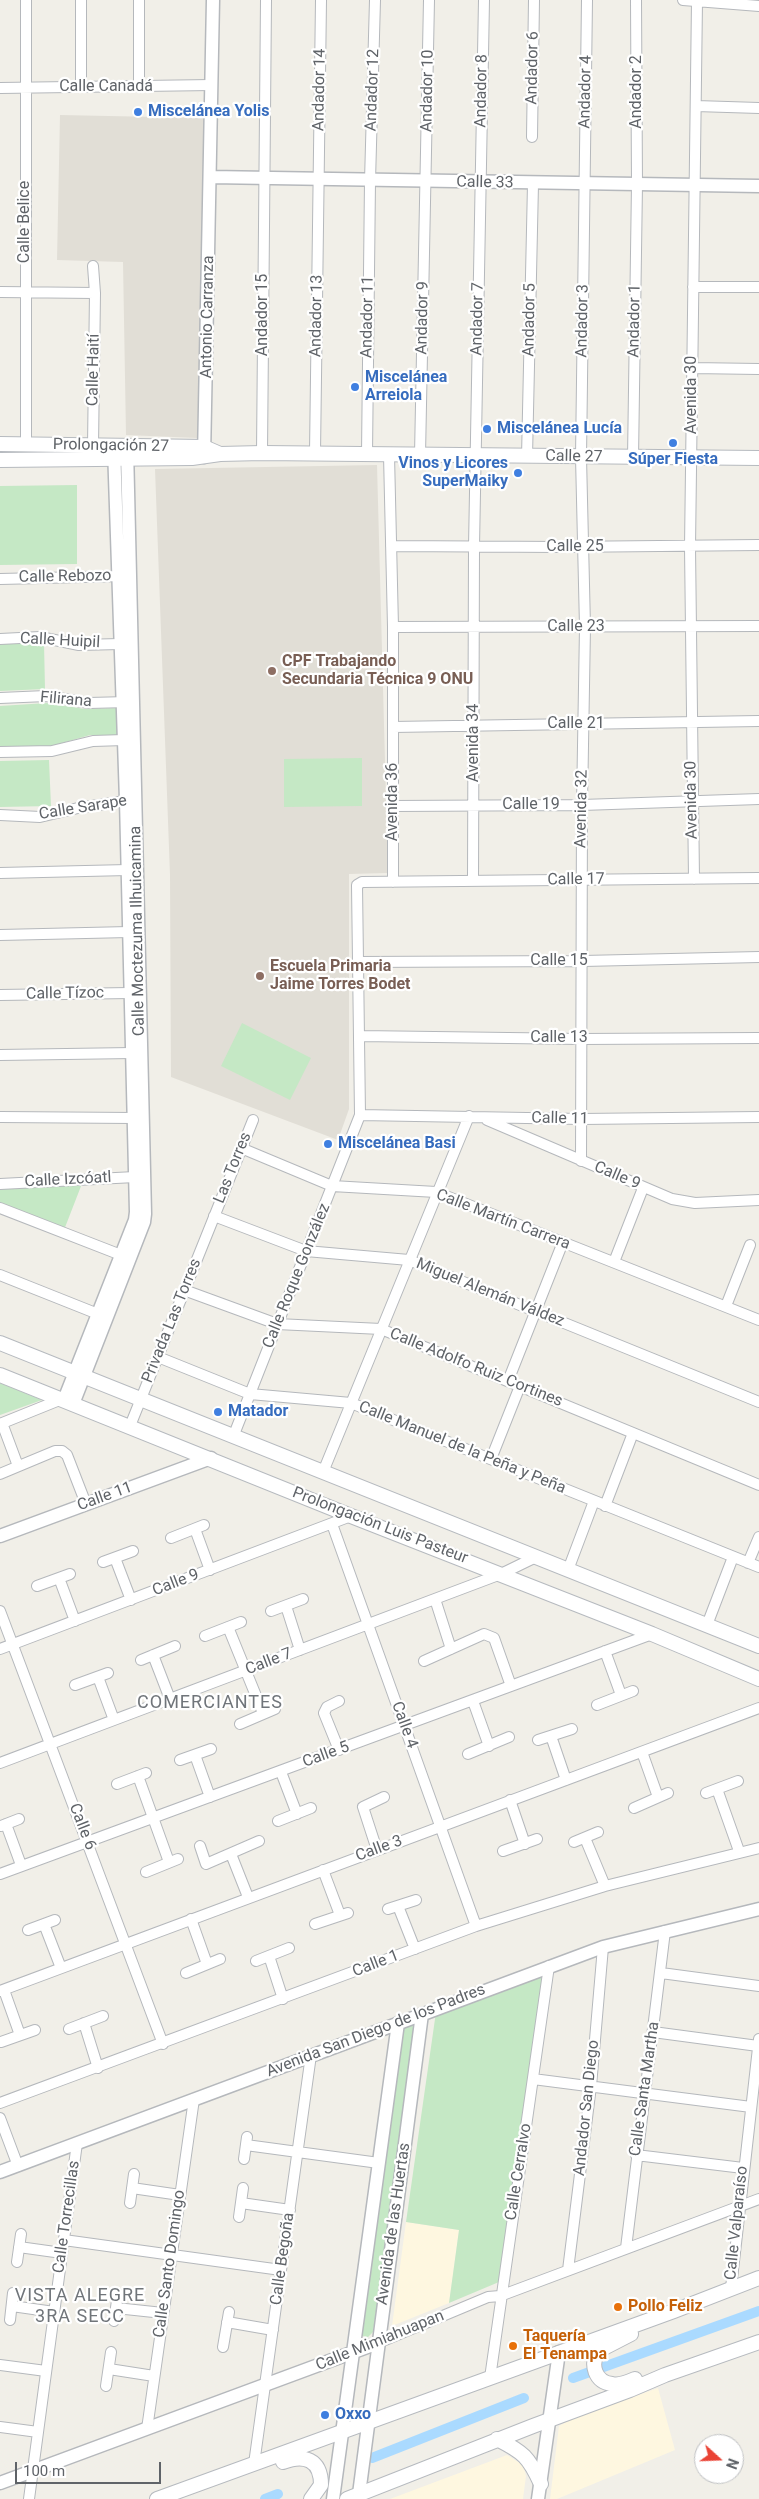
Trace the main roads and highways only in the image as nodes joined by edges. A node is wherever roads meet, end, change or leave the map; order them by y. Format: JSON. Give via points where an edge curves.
{"nodes":[{"id":1,"x":0,"y":444,"type":"edge"},
{"id":2,"x":121,"y":453,"type":"junction"},
{"id":3,"x":389,"y":455,"type":"joint"},
{"id":4,"x":759,"y":458,"type":"edge"},
{"id":5,"x":0,"y":460,"type":"edge"},
{"id":6,"x":0,"y":1344,"type":"edge"},
{"id":7,"x":0,"y":1375,"type":"edge"},
{"id":8,"x":759,"y":1646,"type":"edge"},
{"id":9,"x":759,"y":1679,"type":"edge"},
{"id":10,"x":759,"y":2278,"type":"edge"},
{"id":11,"x":674,"y":2311,"type":"junction"},
{"id":12,"x":759,"y":2342,"type":"edge"},
{"id":13,"x":665,"y":2374,"type":"junction"},
{"id":14,"x":497,"y":2439,"type":"junction"},
{"id":15,"x":541,"y":2484,"type":"road end"},
{"id":16,"x":187,"y":2489,"type":"junction"},
{"id":17,"x":353,"y":2497,"type":"edge"},
{"id":18,"x":157,"y":2499,"type":"edge"},
{"id":19,"x":311,"y":2499,"type":"edge"}],
"edges":[{"from":1,"to":2,"type":"main road","name":"Prolongación 27","via":[[93,446]]},
{"from":2,"to":3,"type":"main road","name":"Prolongación 27"},
{"from":2,"to":5,"type":"main road","name":"Prolongación 27"},
{"from":3,"to":4,"type":"main road","name":"Calle 27"},
{"from":6,"to":8,"type":"main road","name":"Prolongación Luis Pasteur"},
{"from":7,"to":9,"type":"main road","name":"Prolongación Luis Pasteur"},
{"from":10,"to":11,"type":"main road"},
{"from":11,"to":13,"type":"main road","via":[[598,2351],[595,2371],[613,2385]]},
{"from":11,"to":16,"type":"main road"},
{"from":12,"to":13,"type":"main road"},
{"from":13,"to":14,"type":"main road"},
{"from":14,"to":15,"type":"main road","via":[[527,2458]]},
{"from":14,"to":17,"type":"main road"},
{"from":16,"to":18,"type":"main road"},
{"from":16,"to":19,"type":"main road","via":[[225,2483],[296,2457],[309,2460],[321,2475],[321,2485]]}]}
